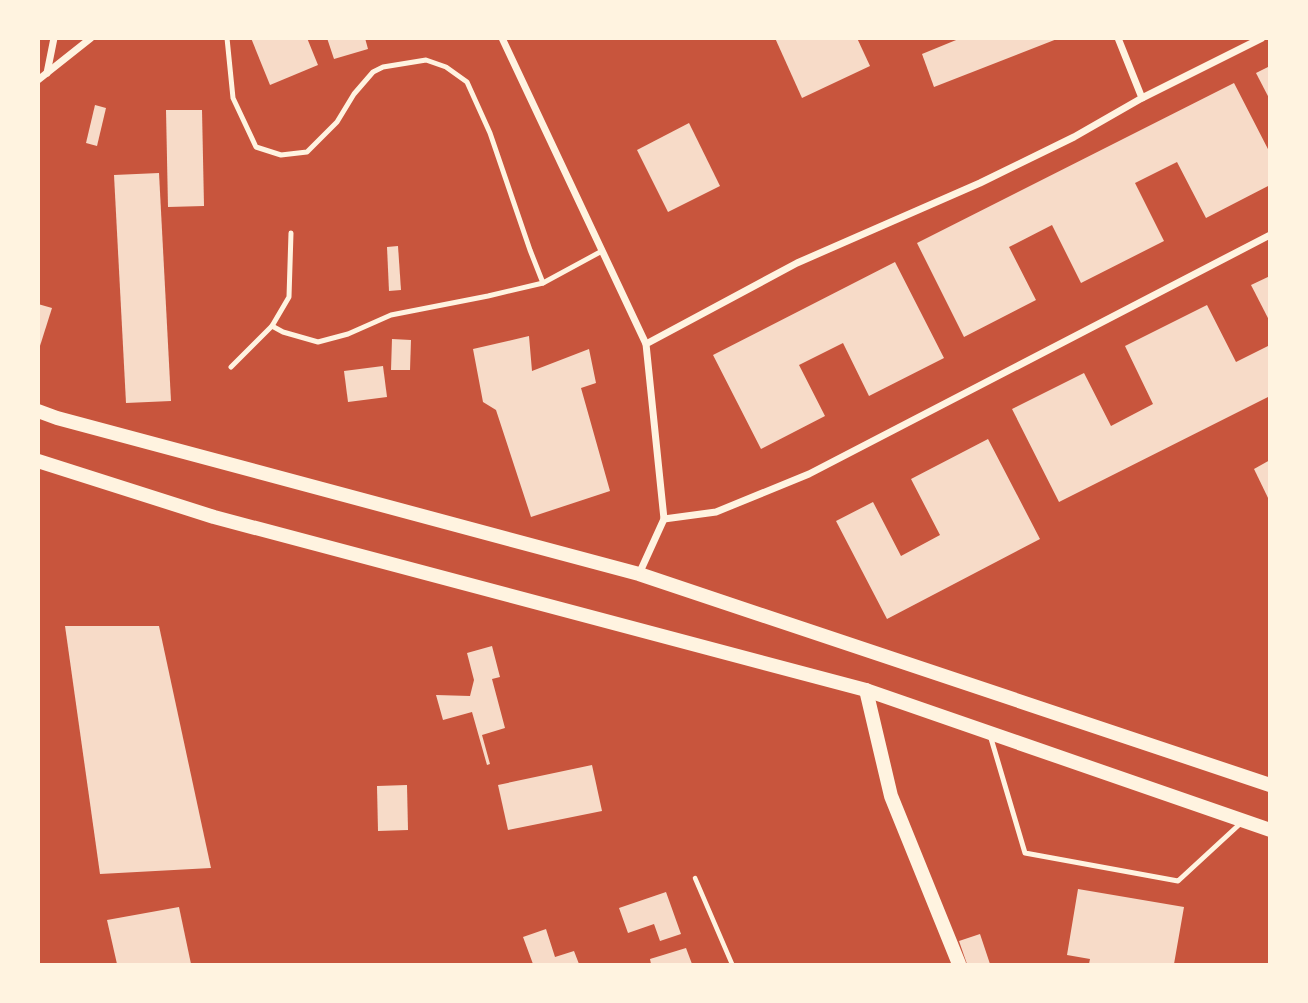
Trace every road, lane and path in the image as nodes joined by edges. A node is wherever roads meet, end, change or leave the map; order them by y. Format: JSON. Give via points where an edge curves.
{"nodes":[{"id":1,"x":54,"y":38,"type":"edge"},
{"id":2,"x":91,"y":38,"type":"edge"},
{"id":3,"x":228,"y":38,"type":"edge"},
{"id":4,"x":502,"y":38,"type":"edge"},
{"id":5,"x":1118,"y":38,"type":"edge"},
{"id":6,"x":1262,"y":38,"type":"edge"},
{"id":7,"x":47,"y":73,"type":"junction"},
{"id":8,"x":38,"y":80,"type":"edge"},
{"id":9,"x":1142,"y":98,"type":"junction"},
{"id":10,"x":291,"y":233,"type":"dead end"},
{"id":11,"x":1269,"y":235,"type":"edge"},
{"id":12,"x":602,"y":251,"type":"junction"},
{"id":13,"x":543,"y":283,"type":"junction"},
{"id":14,"x":272,"y":326,"type":"junction"},
{"id":15,"x":646,"y":344,"type":"junction"},
{"id":16,"x":232,"y":368,"type":"dead end"},
{"id":17,"x":38,"y":411,"type":"edge"},
{"id":18,"x":38,"y":461,"type":"edge"},
{"id":19,"x":664,"y":519,"type":"junction"},
{"id":20,"x":639,"y":575,"type":"junction"},
{"id":21,"x":866,"y":690,"type":"junction"},
{"id":22,"x":989,"y":732,"type":"junction"},
{"id":23,"x":1269,"y":785,"type":"edge"},
{"id":24,"x":1244,"y":821,"type":"junction"},
{"id":25,"x":1269,"y":830,"type":"edge"},
{"id":26,"x":695,"y":878,"type":"dead end"},
{"id":27,"x":732,"y":964,"type":"edge"},
{"id":28,"x":959,"y":964,"type":"edge"}],
"edges":[{"from":1,"to":7,"type":"street"},
{"from":2,"to":7,"type":"street"},
{"from":3,"to":13,"type":"lane","via":[[233,98],[256,147],[281,155],[307,152],[337,122],[373,72],[383,67],[426,60],[467,82],[491,133]]},
{"from":4,"to":12,"type":"street"},
{"from":5,"to":9,"type":"street"},
{"from":6,"to":9,"type":"street"},
{"from":7,"to":8,"type":"street"},
{"from":9,"to":15,"type":"street","via":[[980,183],[797,263]]},
{"from":10,"to":14,"type":"lane","via":[[289,297]]},
{"from":11,"to":19,"type":"street","via":[[809,474],[716,513]]},
{"from":12,"to":13,"type":"lane"},
{"from":12,"to":15,"type":"street"},
{"from":13,"to":14,"type":"lane","via":[[391,315],[318,342]]},
{"from":14,"to":16,"type":"lane"},
{"from":15,"to":19,"type":"street"},
{"from":17,"to":20,"type":"main road"},
{"from":18,"to":21,"type":"main road","via":[[214,517]]},
{"from":19,"to":20,"type":"street"},
{"from":20,"to":23,"type":"main road"},
{"from":21,"to":22,"type":"main road"},
{"from":21,"to":28,"type":"main road","via":[[891,796]]},
{"from":22,"to":24,"type":"main road"},
{"from":22,"to":24,"type":"lane","via":[[1025,853],[1178,881]]},
{"from":24,"to":25,"type":"main road"},
{"from":26,"to":27,"type":"path"}]}
